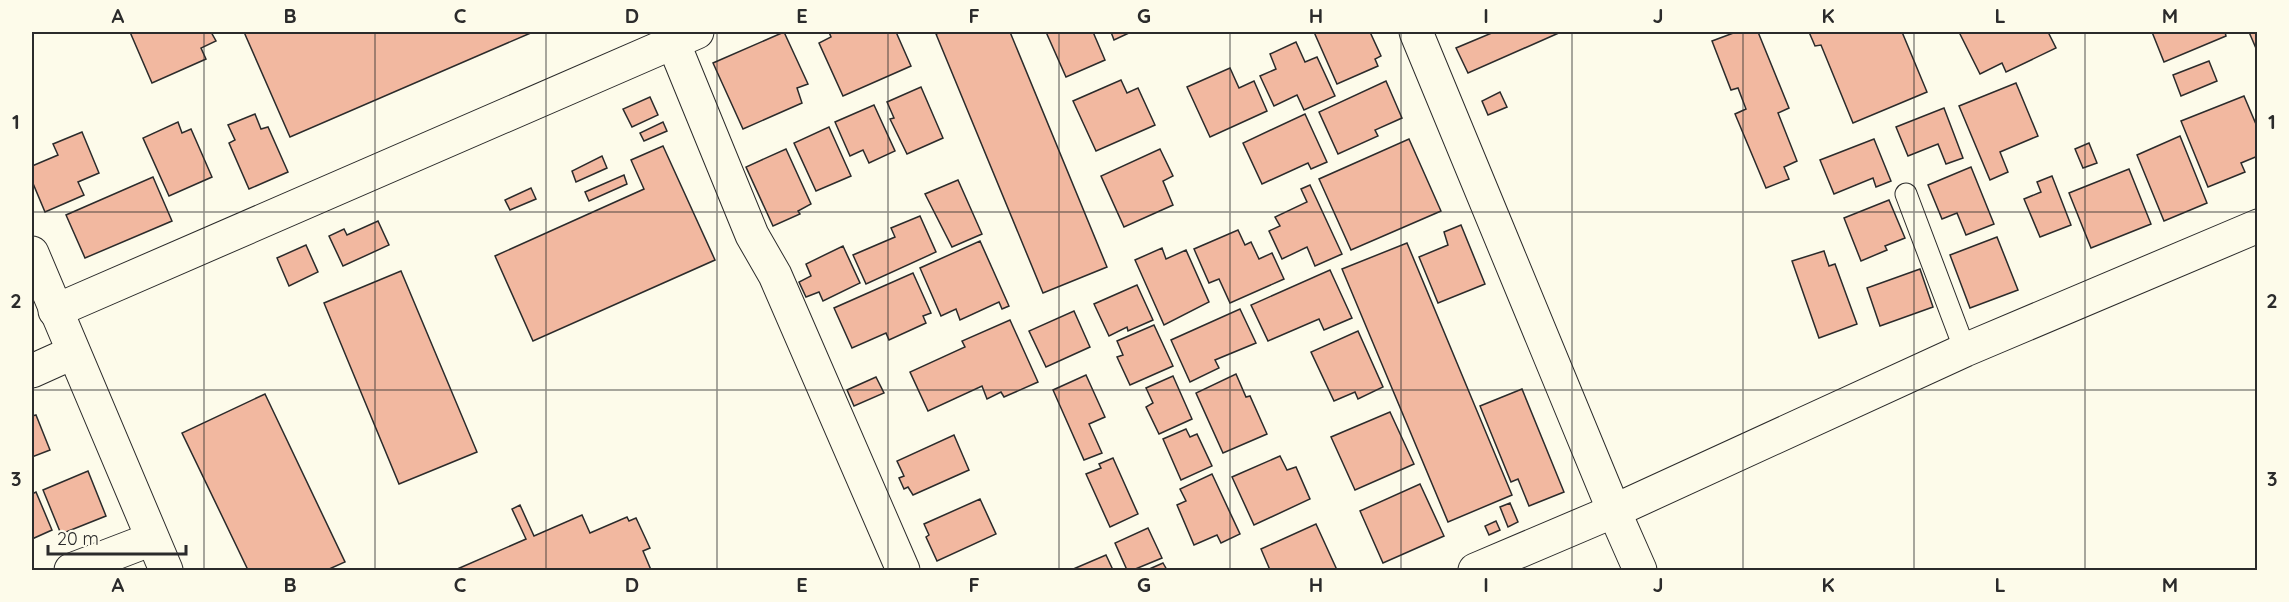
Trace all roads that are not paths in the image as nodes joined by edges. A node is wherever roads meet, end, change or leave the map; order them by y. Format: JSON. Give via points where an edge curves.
{"nodes":[{"id":1,"x":1416,"y":32,"type":"edge"},
{"id":2,"x":685,"y":37,"type":"edge"},
{"id":3,"x":1906,"y":194,"type":"dead end"},
{"id":4,"x":2258,"y":226,"type":"edge"},
{"id":5,"x":32,"y":253,"type":"edge"},
{"id":6,"x":55,"y":311,"type":"junction"},
{"id":7,"x":1965,"y":350,"type":"junction"},
{"id":8,"x":72,"y":353,"type":"junction"},
{"id":9,"x":32,"y":371,"type":"edge"},
{"id":10,"x":1614,"y":512,"type":"junction"},
{"id":11,"x":152,"y":538,"type":"junction"},
{"id":12,"x":71,"y":570,"type":"edge"},
{"id":13,"x":166,"y":570,"type":"edge"},
{"id":14,"x":903,"y":570,"type":"edge"},
{"id":15,"x":1475,"y":570,"type":"edge"},
{"id":16,"x":1640,"y":570,"type":"edge"}],
"edges":[{"from":1,"to":10,"type":"street"},
{"from":2,"to":6,"type":"street"},
{"from":2,"to":14,"type":"street","via":[[752,235],[775,275]]},
{"from":3,"to":7,"type":"lane"},
{"from":4,"to":7,"type":"street"},
{"from":5,"to":6,"type":"street"},
{"from":6,"to":8,"type":"street"},
{"from":7,"to":10,"type":"street"},
{"from":8,"to":9,"type":"street"},
{"from":8,"to":11,"type":"street"},
{"from":10,"to":15,"type":"street"},
{"from":10,"to":16,"type":"street"},
{"from":11,"to":12,"type":"street"},
{"from":11,"to":13,"type":"street"}]}
